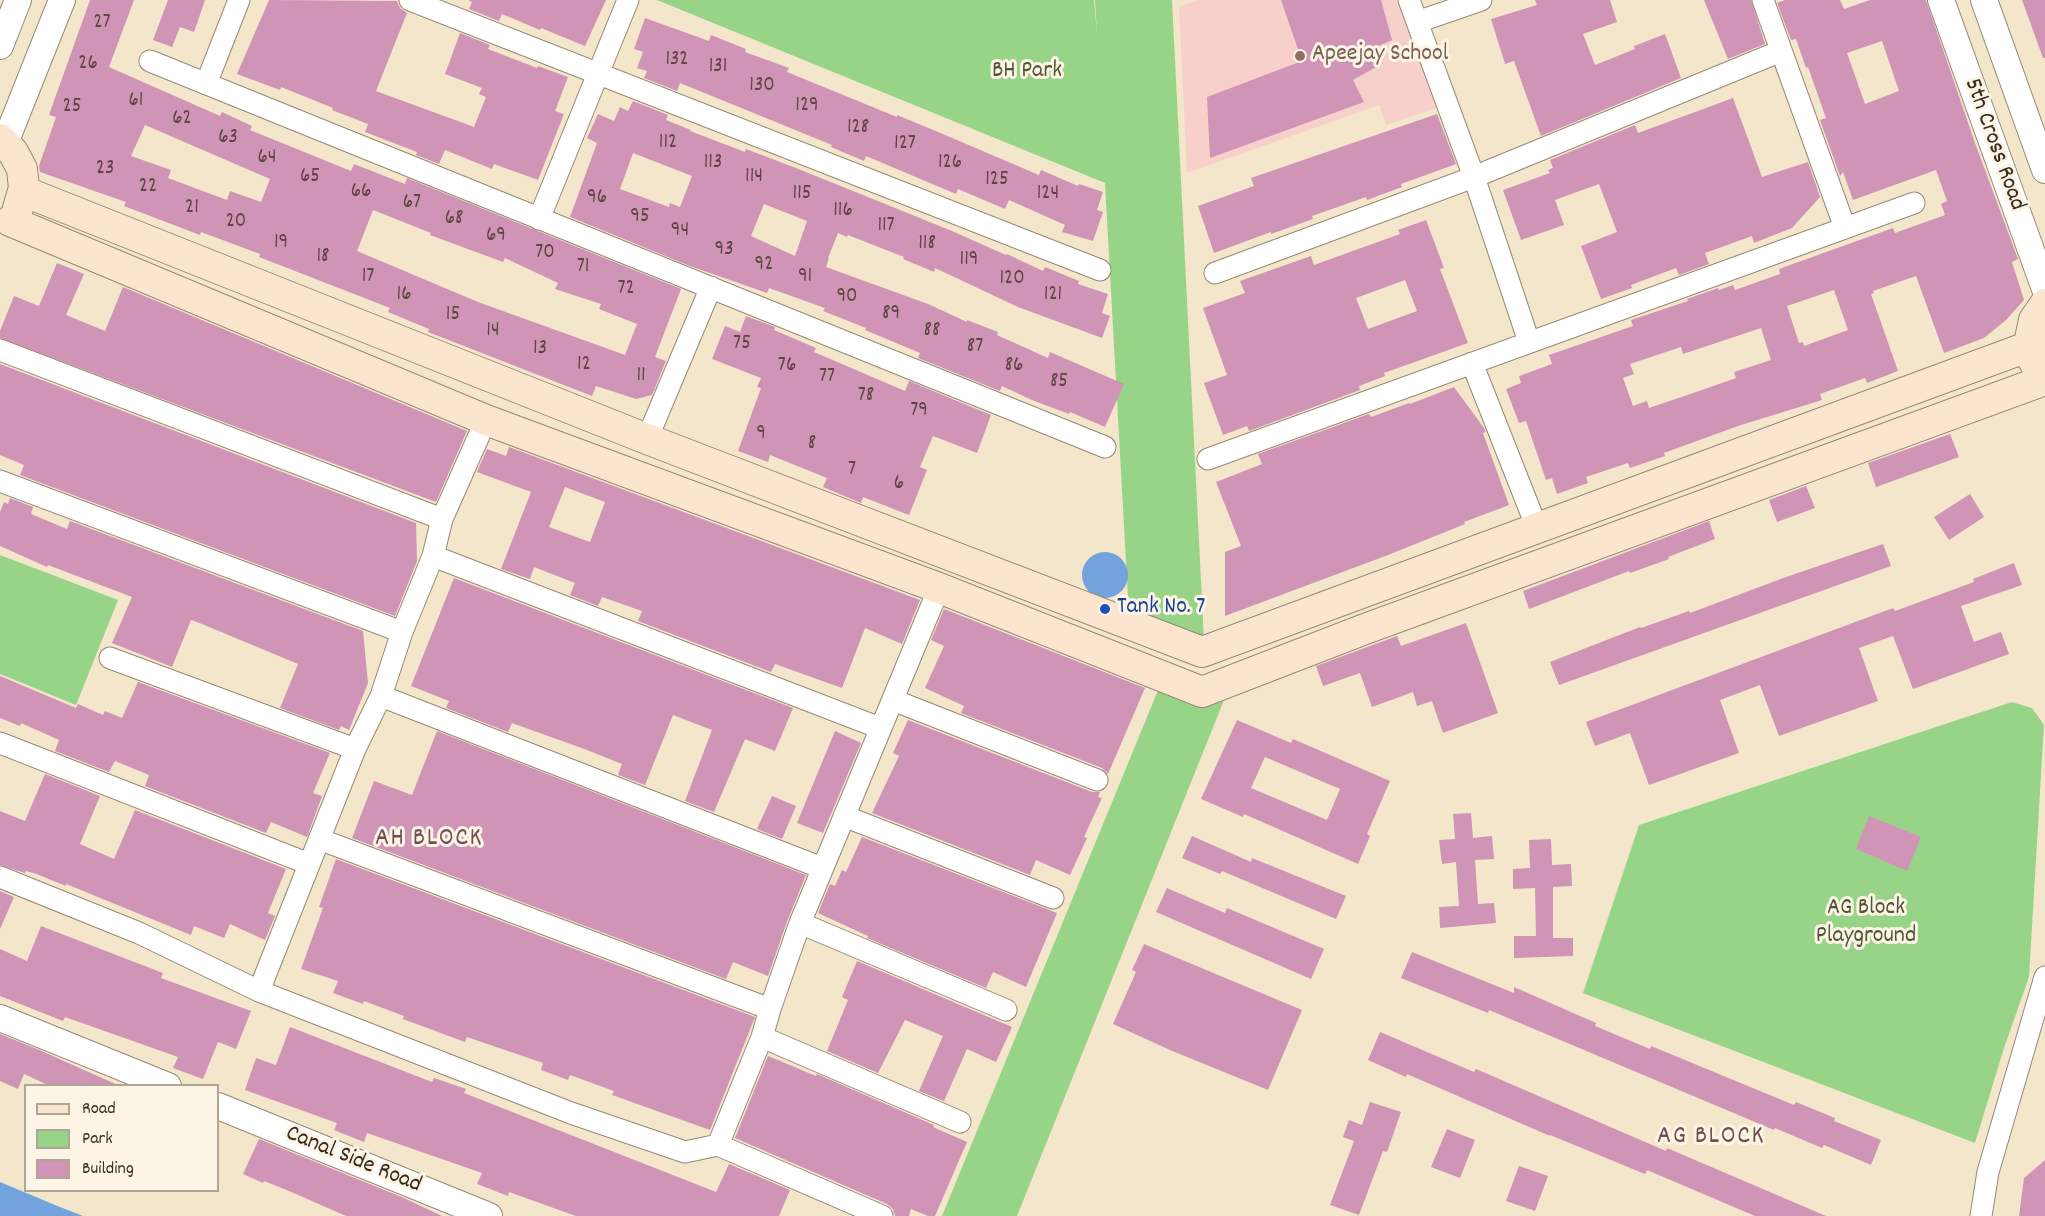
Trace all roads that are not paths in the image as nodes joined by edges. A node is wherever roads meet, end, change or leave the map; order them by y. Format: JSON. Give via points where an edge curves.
{"nodes":[{"id":1,"x":18,"y":0,"type":"edge"},
{"id":2,"x":62,"y":0,"type":"edge"},
{"id":3,"x":239,"y":0,"type":"edge"},
{"id":4,"x":410,"y":0,"type":"edge"},
{"id":5,"x":628,"y":0,"type":"edge"},
{"id":6,"x":1409,"y":0,"type":"edge"},
{"id":7,"x":1481,"y":0,"type":"edge"},
{"id":8,"x":1763,"y":0,"type":"edge"},
{"id":9,"x":1941,"y":0,"type":"edge"},
{"id":10,"x":1984,"y":0,"type":"edge"},
{"id":11,"x":1416,"y":22,"type":"junction"},
{"id":12,"x":0,"y":45,"type":"edge"},
{"id":13,"x":1781,"y":51,"type":"junction"},
{"id":14,"x":150,"y":61,"type":"dead end"},
{"id":15,"x":598,"y":73,"type":"junction"},
{"id":16,"x":206,"y":84,"type":"junction"},
{"id":17,"x":3,"y":141,"type":"edge"},
{"id":18,"x":2045,"y":170,"type":"edge"},
{"id":19,"x":1474,"y":177,"type":"junction"},
{"id":20,"x":23,"y":191,"type":"junction"},
{"id":21,"x":1914,"y":203,"type":"dead end"},
{"id":22,"x":539,"y":219,"type":"junction"},
{"id":23,"x":5,"y":225,"type":"edge"},
{"id":24,"x":1845,"y":228,"type":"junction"},
{"id":25,"x":1100,"y":270,"type":"dead end"},
{"id":26,"x":1215,"y":273,"type":"dead end"},
{"id":27,"x":711,"y":286,"type":"junction"},
{"id":28,"x":2045,"y":289,"type":"edge"},
{"id":29,"x":2045,"y":304,"type":"edge"},
{"id":30,"x":1529,"y":342,"type":"junction"},
{"id":31,"x":2030,"y":346,"type":"junction"},
{"id":32,"x":0,"y":350,"type":"edge"},
{"id":33,"x":1472,"y":363,"type":"junction"},
{"id":34,"x":2045,"y":380,"type":"edge"},
{"id":35,"x":486,"y":420,"type":"junction"},
{"id":36,"x":647,"y":439,"type":"junction"},
{"id":37,"x":1105,"y":447,"type":"dead end"},
{"id":38,"x":1208,"y":459,"type":"dead end"},
{"id":39,"x":753,"y":479,"type":"junction"},
{"id":40,"x":0,"y":481,"type":"edge"},
{"id":41,"x":739,"y":513,"type":"junction"},
{"id":42,"x":442,"y":519,"type":"junction"},
{"id":43,"x":1537,"y":528,"type":"junction"},
{"id":44,"x":433,"y":556,"type":"junction"},
{"id":45,"x":939,"y":588,"type":"junction"},
{"id":46,"x":1354,"y":596,"type":"junction"},
{"id":47,"x":1365,"y":629,"type":"junction"},
{"id":48,"x":402,"y":632,"type":"junction"},
{"id":49,"x":110,"y":658,"type":"dead end"},
{"id":50,"x":381,"y":696,"type":"junction"},
{"id":51,"x":893,"y":700,"type":"junction"},
{"id":52,"x":880,"y":728,"type":"junction"},
{"id":53,"x":0,"y":743,"type":"edge"},
{"id":54,"x":355,"y":749,"type":"junction"},
{"id":55,"x":1097,"y":780,"type":"dead end"},
{"id":56,"x":844,"y":816,"type":"junction"},
{"id":57,"x":319,"y":839,"type":"junction"},
{"id":58,"x":309,"y":864,"type":"junction"},
{"id":59,"x":822,"y":868,"type":"junction"},
{"id":60,"x":0,"y":877,"type":"edge"},
{"id":61,"x":1053,"y":897,"type":"dead end"},
{"id":62,"x":800,"y":923,"type":"junction"},
{"id":63,"x":2044,"y":986,"type":"edge"},
{"id":64,"x":259,"y":991,"type":"junction"},
{"id":65,"x":770,"y":1009,"type":"junction"},
{"id":66,"x":1006,"y":1010,"type":"dead end"},
{"id":67,"x":0,"y":1018,"type":"edge"},
{"id":68,"x":762,"y":1037,"type":"junction"},
{"id":69,"x":163,"y":1084,"type":"edge"},
{"id":70,"x":219,"y":1106,"type":"edge"},
{"id":71,"x":960,"y":1122,"type":"dead end"},
{"id":72,"x":718,"y":1145,"type":"junction"},
{"id":73,"x":489,"y":1216,"type":"edge"},
{"id":74,"x":882,"y":1216,"type":"edge"},
{"id":75,"x":1981,"y":1216,"type":"edge"}],
"edges":[{"from":1,"to":12,"type":"street"},
{"from":2,"to":17,"type":"street"},
{"from":3,"to":16,"type":"street"},
{"from":4,"to":15,"type":"street"},
{"from":5,"to":15,"type":"street"},
{"from":6,"to":11,"type":"street"},
{"from":7,"to":11,"type":"street"},
{"from":8,"to":13,"type":"street"},
{"from":9,"to":28,"type":"street","name":"5th Cross Road"},
{"from":10,"to":18,"type":"street","name":"5th Cross Road"},
{"from":11,"to":19,"type":"street"},
{"from":13,"to":19,"type":"street"},
{"from":13,"to":24,"type":"street"},
{"from":14,"to":16,"type":"street"},
{"from":15,"to":22,"type":"street"},
{"from":15,"to":25,"type":"street"},
{"from":16,"to":22,"type":"street"},
{"from":17,"to":20,"type":"main road","via":[[22,169]]},
{"from":19,"to":26,"type":"street"},
{"from":19,"to":30,"type":"street"},
{"from":20,"to":23,"type":"main road","via":[[19,206]]},
{"from":20,"to":36,"type":"main road"},
{"from":21,"to":24,"type":"street"},
{"from":22,"to":27,"type":"street"},
{"from":23,"to":35,"type":"main road"},
{"from":24,"to":30,"type":"street"},
{"from":27,"to":36,"type":"street"},
{"from":27,"to":37,"type":"street"},
{"from":29,"to":31,"type":"main road","via":[[2034,320]]},
{"from":30,"to":33,"type":"street"},
{"from":31,"to":34,"type":"main road","via":[[2032,358]]},
{"from":31,"to":43,"type":"main road"},
{"from":32,"to":42,"type":"street"},
{"from":33,"to":38,"type":"street"},
{"from":33,"to":43,"type":"street"},
{"from":34,"to":47,"type":"main road"},
{"from":35,"to":41,"type":"main road"},
{"from":35,"to":42,"type":"street"},
{"from":36,"to":39,"type":"main road"},
{"from":39,"to":41,"type":"main road"},
{"from":39,"to":46,"type":"main road","via":[[1202,652]]},
{"from":40,"to":48,"type":"street"},
{"from":41,"to":45,"type":"main road"},
{"from":42,"to":44,"type":"street"},
{"from":43,"to":46,"type":"main road"},
{"from":44,"to":48,"type":"street"},
{"from":44,"to":52,"type":"street"},
{"from":45,"to":47,"type":"main road","via":[[1202,692]]},
{"from":45,"to":51,"type":"street"},
{"from":46,"to":47,"type":"main road"},
{"from":48,"to":50,"type":"street"},
{"from":49,"to":54,"type":"street"},
{"from":50,"to":54,"type":"street"},
{"from":50,"to":59,"type":"street"},
{"from":51,"to":52,"type":"street"},
{"from":51,"to":55,"type":"street"},
{"from":52,"to":56,"type":"street"},
{"from":53,"to":58,"type":"street"},
{"from":54,"to":57,"type":"street"},
{"from":56,"to":59,"type":"street"},
{"from":56,"to":61,"type":"street"},
{"from":57,"to":58,"type":"street"},
{"from":57,"to":65,"type":"street"},
{"from":58,"to":64,"type":"street"},
{"from":59,"to":62,"type":"street"},
{"from":60,"to":64,"type":"street","via":[[139,933]]},
{"from":62,"to":65,"type":"street"},
{"from":62,"to":66,"type":"street"},
{"from":63,"to":75,"type":"street","via":[[1988,1172]]},
{"from":64,"to":72,"type":"street","via":[[571,1113],[685,1152]]},
{"from":65,"to":68,"type":"street"},
{"from":67,"to":69,"type":"street"},
{"from":68,"to":71,"type":"street"},
{"from":68,"to":72,"type":"street"},
{"from":70,"to":73,"type":"street","name":"Canal Side Road"},
{"from":72,"to":74,"type":"street"}]}
